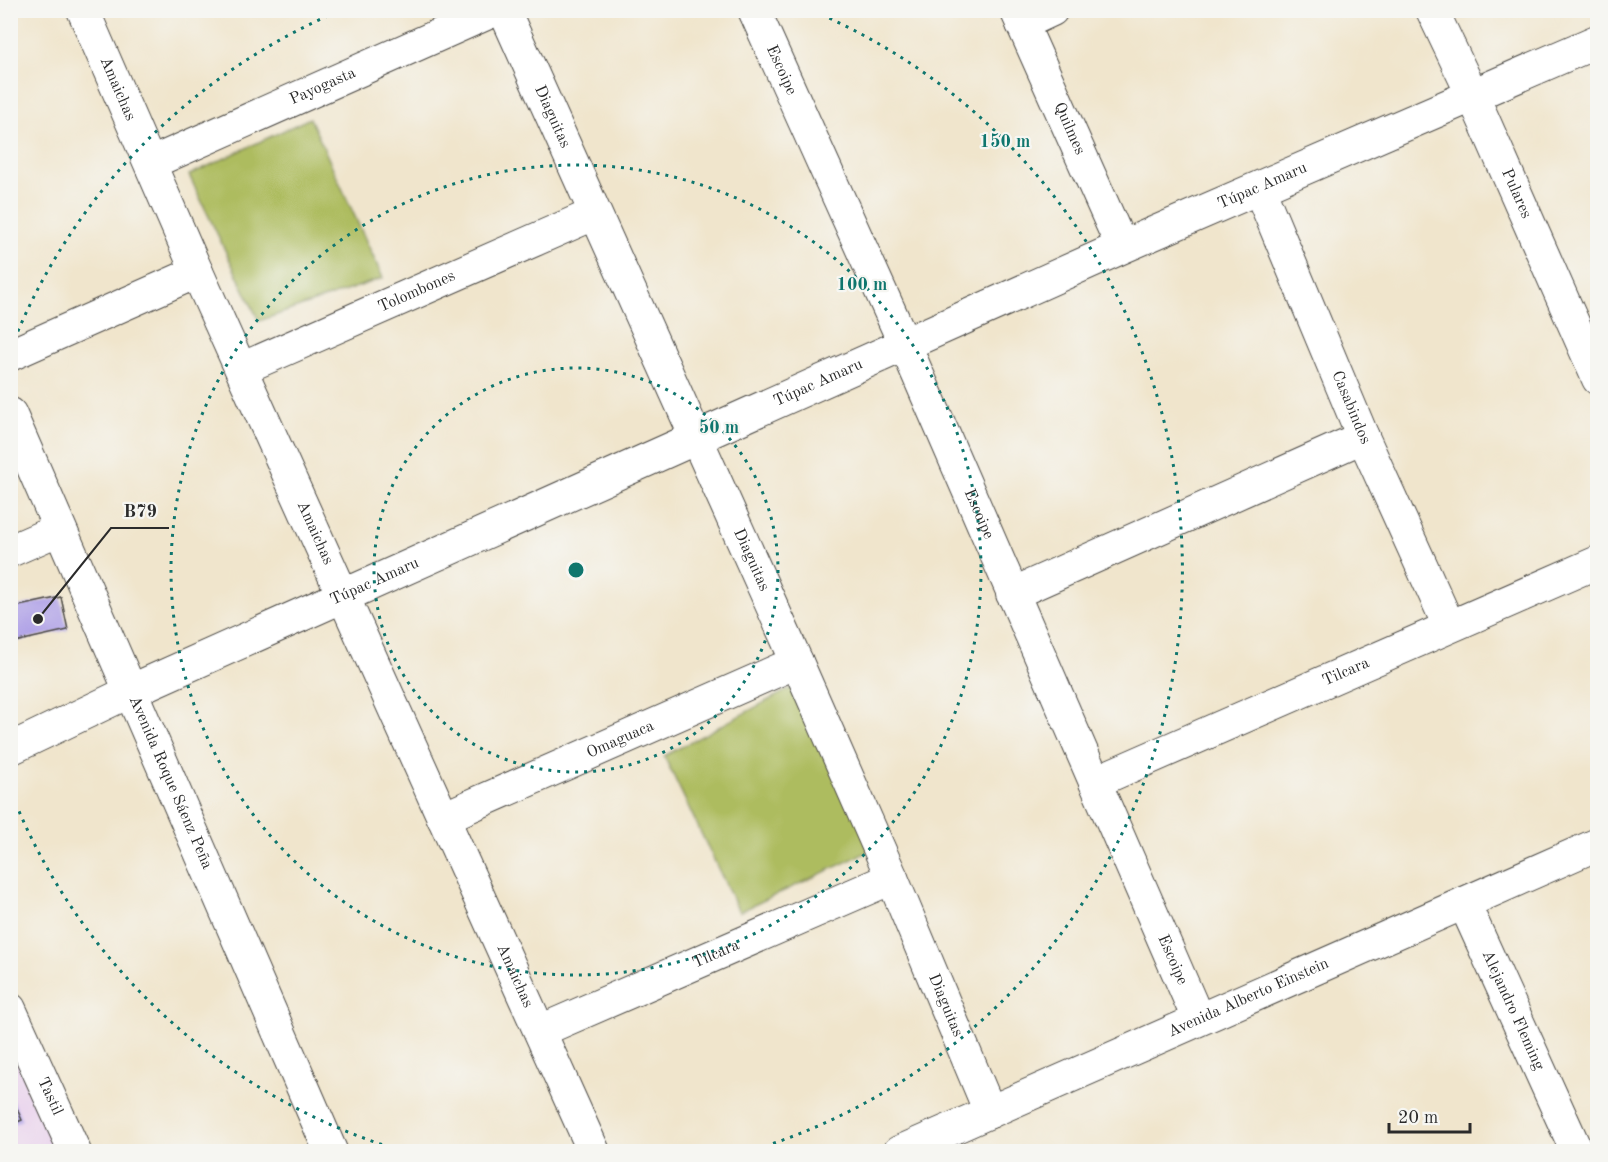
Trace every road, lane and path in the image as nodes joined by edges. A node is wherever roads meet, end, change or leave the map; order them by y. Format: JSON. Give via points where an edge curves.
{"nodes":[{"id":1,"x":82,"y":10,"type":"edge"},
{"id":2,"x":495,"y":10,"type":"edge"},
{"id":3,"x":504,"y":10,"type":"edge"},
{"id":4,"x":754,"y":10,"type":"edge"},
{"id":5,"x":1052,"y":10,"type":"edge"},
{"id":6,"x":1432,"y":10,"type":"edge"},
{"id":7,"x":1019,"y":17,"type":"edge"},
{"id":8,"x":1598,"y":41,"type":"edge"},
{"id":9,"x":1473,"y":96,"type":"junction"},
{"id":10,"x":151,"y":164,"type":"junction"},
{"id":11,"x":1259,"y":188,"type":"junction"},
{"id":12,"x":594,"y":214,"type":"junction"},
{"id":13,"x":1122,"y":247,"type":"junction"},
{"id":14,"x":196,"y":272,"type":"junction"},
{"id":15,"x":905,"y":345,"type":"junction"},
{"id":16,"x":10,"y":355,"type":"edge"},
{"id":17,"x":241,"y":369,"type":"junction"},
{"id":18,"x":1598,"y":379,"type":"edge"},
{"id":19,"x":10,"y":414,"type":"edge"},
{"id":20,"x":697,"y":437,"type":"junction"},
{"id":21,"x":1363,"y":437,"type":"junction"},
{"id":22,"x":60,"y":529,"type":"junction"},
{"id":23,"x":10,"y":551,"type":"edge"},
{"id":24,"x":1598,"y":562,"type":"edge"},
{"id":25,"x":342,"y":594,"type":"junction"},
{"id":26,"x":1012,"y":594,"type":"junction"},
{"id":27,"x":1449,"y":626,"type":"junction"},
{"id":28,"x":797,"y":662,"type":"junction"},
{"id":29,"x":131,"y":691,"type":"junction"},
{"id":30,"x":10,"y":749,"type":"edge"},
{"id":31,"x":1095,"y":782,"type":"junction"},
{"id":32,"x":442,"y":818,"type":"junction"},
{"id":33,"x":1598,"y":844,"type":"edge"},
{"id":34,"x":892,"y":879,"type":"junction"},
{"id":35,"x":1464,"y":903,"type":"junction"},
{"id":36,"x":10,"y":1010,"type":"edge"},
{"id":37,"x":1198,"y":1019,"type":"junction"},
{"id":38,"x":540,"y":1031,"type":"junction"},
{"id":39,"x":990,"y":1112,"type":"junction"},
{"id":40,"x":938,"y":1144,"type":"edge"},
{"id":41,"x":75,"y":1152,"type":"edge"},
{"id":42,"x":331,"y":1152,"type":"edge"},
{"id":43,"x":594,"y":1152,"type":"edge"},
{"id":44,"x":899,"y":1152,"type":"edge"},
{"id":45,"x":1577,"y":1152,"type":"edge"}],
"edges":[{"from":1,"to":10,"type":"street","name":"Amaichas"},
{"from":2,"to":10,"type":"street","name":"Payogasta"},
{"from":3,"to":12,"type":"street","name":"Diaguitas"},
{"from":4,"to":15,"type":"street","name":"Escoipe"},
{"from":5,"to":7,"type":"street"},
{"from":6,"to":9,"type":"street","name":"Pulares"},
{"from":7,"to":13,"type":"street","name":"Quilmes"},
{"from":8,"to":9,"type":"street","name":"Túpac Amaru"},
{"from":9,"to":11,"type":"street","name":"Túpac Amaru"},
{"from":9,"to":18,"type":"street","name":"Pulares"},
{"from":10,"to":14,"type":"street","name":"Amaichas"},
{"from":11,"to":13,"type":"street","name":"Túpac Amaru"},
{"from":11,"to":21,"type":"street","name":"Casabindos"},
{"from":12,"to":17,"type":"street","name":"Tolombones"},
{"from":12,"to":20,"type":"street","name":"Diaguitas"},
{"from":13,"to":15,"type":"street","name":"Túpac Amaru"},
{"from":14,"to":16,"type":"street"},
{"from":14,"to":17,"type":"street","name":"Amaichas"},
{"from":15,"to":20,"type":"street","name":"Túpac Amaru"},
{"from":15,"to":26,"type":"street","name":"Escoipe"},
{"from":17,"to":25,"type":"street","name":"Amaichas"},
{"from":19,"to":22,"type":"street","name":"Avenida Roque Sáenz Peña"},
{"from":20,"to":25,"type":"street","name":"Túpac Amaru"},
{"from":20,"to":28,"type":"street","name":"Diaguitas"},
{"from":21,"to":26,"type":"street"},
{"from":21,"to":27,"type":"street","name":"Casabindos"},
{"from":22,"to":23,"type":"street"},
{"from":22,"to":29,"type":"street","name":"Avenida Roque Sáenz Peña"},
{"from":24,"to":27,"type":"street","name":"Tilcara"},
{"from":25,"to":29,"type":"street","name":"Túpac Amaru"},
{"from":25,"to":32,"type":"street","name":"Amaichas"},
{"from":26,"to":31,"type":"street","name":"Escoipe"},
{"from":27,"to":31,"type":"street","name":"Tilcara"},
{"from":28,"to":32,"type":"street","name":"Omaguaca"},
{"from":28,"to":34,"type":"street","name":"Diaguitas"},
{"from":29,"to":30,"type":"street","name":"Túpac Amaru"},
{"from":29,"to":42,"type":"street","name":"Avenida Roque Sáenz Peña"},
{"from":31,"to":37,"type":"street","name":"Escoipe"},
{"from":32,"to":38,"type":"street","name":"Amaichas"},
{"from":33,"to":35,"type":"street","name":"Avenida Alberto Einstein"},
{"from":34,"to":38,"type":"street","name":"Tilcara"},
{"from":34,"to":39,"type":"street","name":"Diaguitas"},
{"from":35,"to":37,"type":"street","name":"Avenida Alberto Einstein"},
{"from":35,"to":45,"type":"street","name":"Alejandro Fleming"},
{"from":36,"to":41,"type":"street","name":"Tastil"},
{"from":37,"to":39,"type":"street","name":"Avenida Alberto Einstein"},
{"from":38,"to":43,"type":"street","name":"Amaichas"},
{"from":39,"to":40,"type":"street","name":"Avenida Alberto Einstein"},
{"from":40,"to":44,"type":"street","name":"Avenida Alberto Einstein"}]}
